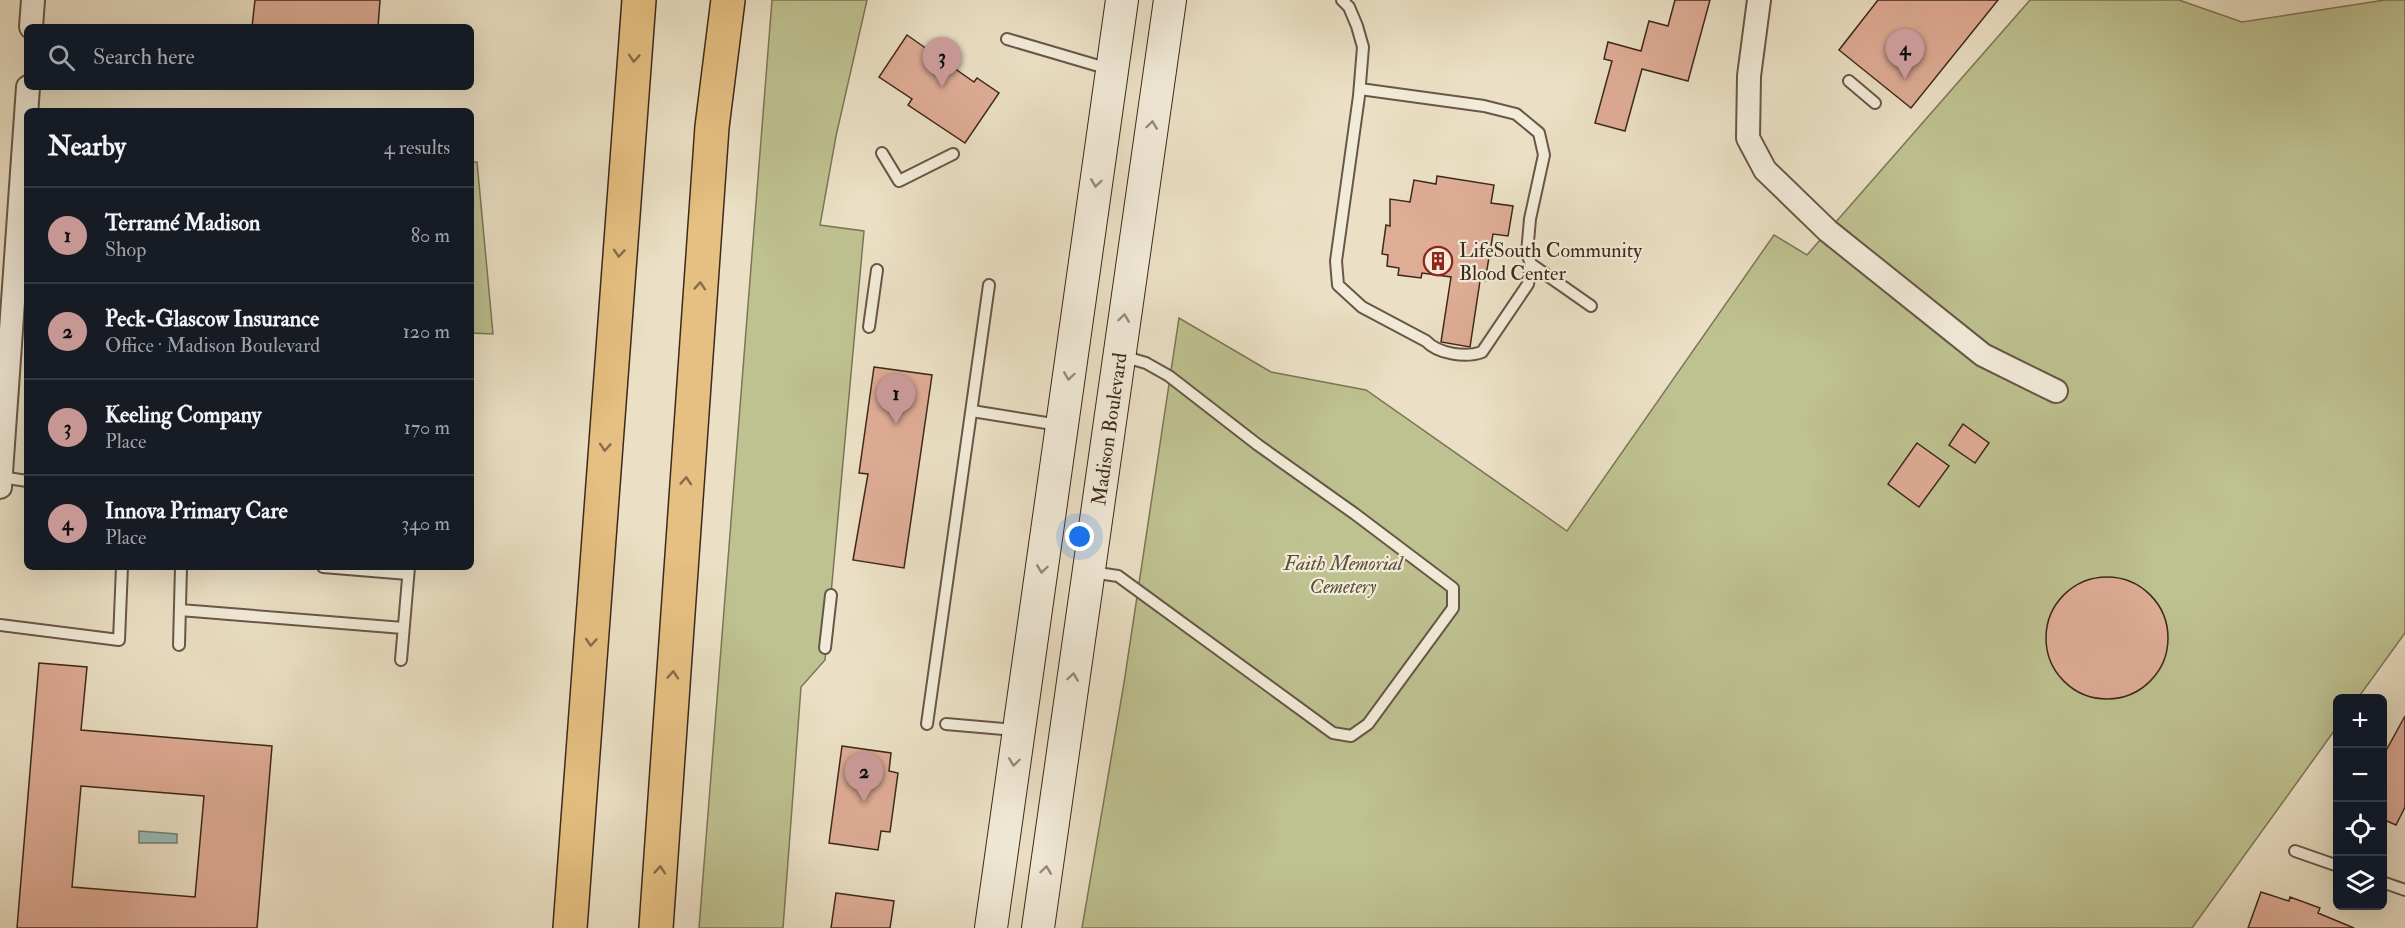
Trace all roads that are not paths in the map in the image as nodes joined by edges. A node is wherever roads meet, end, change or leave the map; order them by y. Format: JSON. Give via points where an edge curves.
{"nodes":[{"id":1,"x":33,"y":0,"type":"edge"},
{"id":2,"x":639,"y":0,"type":"edge"},
{"id":3,"x":728,"y":0,"type":"edge"},
{"id":4,"x":1122,"y":0,"type":"edge"},
{"id":5,"x":1170,"y":0,"type":"edge"},
{"id":6,"x":1342,"y":0,"type":"edge"},
{"id":7,"x":1759,"y":0,"type":"edge"},
{"id":8,"x":31,"y":24,"type":"edge"},
{"id":9,"x":1007,"y":39,"type":"dead end"},
{"id":10,"x":1112,"y":69,"type":"junction"},
{"id":11,"x":1849,"y":81,"type":"dead end"},
{"id":12,"x":1360,"y":89,"type":"junction"},
{"id":13,"x":28,"y":90,"type":"edge"},
{"id":14,"x":1875,"y":103,"type":"dead end"},
{"id":15,"x":26,"y":108,"type":"edge"},
{"id":16,"x":24,"y":131,"type":"edge"},
{"id":17,"x":882,"y":153,"type":"dead end"},
{"id":18,"x":953,"y":154,"type":"dead end"},
{"id":19,"x":1088,"y":246,"type":"junction"},
{"id":20,"x":1134,"y":250,"type":"junction"},
{"id":21,"x":1531,"y":264,"type":"junction"},
{"id":22,"x":877,"y":270,"type":"dead end"},
{"id":23,"x":989,"y":285,"type":"dead end"},
{"id":24,"x":20,"y":303,"type":"edge"},
{"id":25,"x":1591,"y":306,"type":"dead end"},
{"id":26,"x":869,"y":327,"type":"dead end"},
{"id":27,"x":1119,"y":356,"type":"junction"},
{"id":28,"x":2056,"y":392,"type":"dead end"},
{"id":29,"x":972,"y":411,"type":"junction"},
{"id":30,"x":1062,"y":425,"type":"junction"},
{"id":31,"x":24,"y":481,"type":"edge"},
{"id":32,"x":0,"y":482,"type":"edge"},
{"id":33,"x":122,"y":570,"type":"edge"},
{"id":34,"x":181,"y":570,"type":"edge"},
{"id":35,"x":387,"y":570,"type":"edge"},
{"id":36,"x":408,"y":571,"type":"edge"},
{"id":37,"x":1089,"y":571,"type":"junction"},
{"id":38,"x":831,"y":595,"type":"dead end"},
{"id":39,"x":180,"y":610,"type":"junction"},
{"id":40,"x":0,"y":625,"type":"edge"},
{"id":41,"x":403,"y":628,"type":"junction"},
{"id":42,"x":179,"y":645,"type":"dead end"},
{"id":43,"x":825,"y":648,"type":"dead end"},
{"id":44,"x":400,"y":660,"type":"dead end"},
{"id":45,"x":927,"y":724,"type":"dead end"},
{"id":46,"x":946,"y":724,"type":"dead end"},
{"id":47,"x":1019,"y":730,"type":"junction"},
{"id":48,"x":2295,"y":851,"type":"dead end"},
{"id":49,"x":2333,"y":865,"type":"edge"},
{"id":50,"x":2387,"y":884,"type":"edge"},
{"id":51,"x":2405,"y":890,"type":"edge"},
{"id":52,"x":570,"y":928,"type":"edge"},
{"id":53,"x":656,"y":928,"type":"edge"},
{"id":54,"x":991,"y":928,"type":"edge"},
{"id":55,"x":1038,"y":928,"type":"edge"}],
"edges":[{"from":1,"to":8,"type":"street"},
{"from":2,"to":52,"type":"highway","one_way":true},
{"from":53,"to":3,"type":"highway","one_way":true,"via":[[710,162]]},
{"from":4,"to":10,"type":"main road"},
{"from":20,"to":5,"type":"main road","name":"Madison Boulevard","one_way":true},
{"from":6,"to":12,"type":"lane","via":[[1358,26],[1363,47]]},
{"from":7,"to":28,"type":"street","via":[[1749,76],[1748,138],[1766,170],[1828,231],[1983,355]]},
{"from":9,"to":10,"type":"lane"},
{"from":10,"to":19,"type":"main road","one_way":true},
{"from":11,"to":14,"type":"lane"},
{"from":12,"to":21,"type":"lane","via":[[1484,106],[1516,114],[1539,133],[1544,155],[1530,219],[1527,253]]},
{"from":12,"to":21,"type":"lane","via":[[1336,261],[1338,285],[1362,307],[1426,341],[1432,348],[1471,356],[1482,352],[1528,284]]},
{"from":13,"to":15,"type":"street"},
{"from":16,"to":24,"type":"street","via":[[13,252]]},
{"from":17,"to":18,"type":"lane","via":[[899,181]]},
{"from":19,"to":20,"type":"main road"},
{"from":19,"to":30,"type":"main road","one_way":true},
{"from":27,"to":20,"type":"main road","name":"Madison Boulevard","one_way":true},
{"from":21,"to":25,"type":"lane"},
{"from":22,"to":26,"type":"lane"},
{"from":23,"to":29,"type":"lane"},
{"from":24,"to":32,"type":"street"},
{"from":27,"to":37,"type":"main road","name":"Madison Boulevard"},
{"from":27,"to":37,"type":"lane","via":[[1146,363],[1169,376],[1355,513],[1453,588],[1453,608],[1368,724],[1351,735],[1333,733],[1118,576]]},
{"from":29,"to":30,"type":"lane"},
{"from":29,"to":45,"type":"lane"},
{"from":30,"to":47,"type":"main road","one_way":true},
{"from":31,"to":32,"type":"lane"},
{"from":33,"to":40,"type":"lane","via":[[120,640]]},
{"from":34,"to":39,"type":"lane"},
{"from":35,"to":36,"type":"lane"},
{"from":36,"to":41,"type":"lane"},
{"from":55,"to":37,"type":"main road","name":"Madison Boulevard","one_way":true},
{"from":38,"to":43,"type":"lane"},
{"from":39,"to":41,"type":"lane"},
{"from":39,"to":42,"type":"lane"},
{"from":41,"to":44,"type":"lane"},
{"from":46,"to":47,"type":"lane"},
{"from":47,"to":54,"type":"main road","one_way":true},
{"from":48,"to":49,"type":"lane"},
{"from":50,"to":51,"type":"lane"}]}
